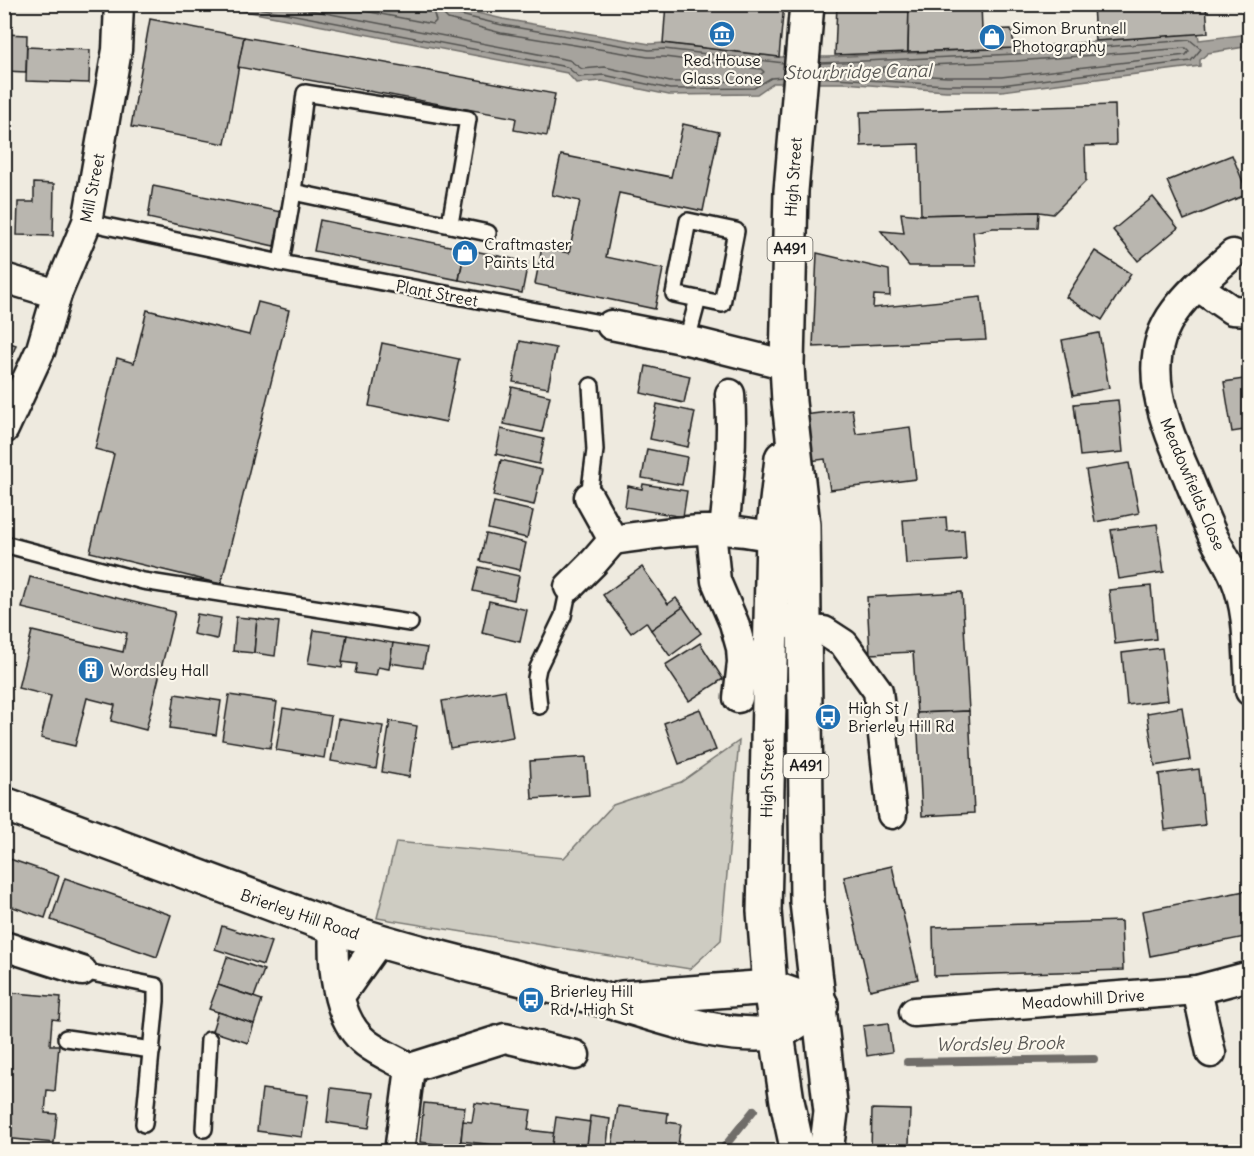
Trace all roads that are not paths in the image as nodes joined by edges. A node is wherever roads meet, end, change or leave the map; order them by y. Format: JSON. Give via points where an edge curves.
{"nodes":[{"id":1,"x":114,"y":6,"type":"edge"},
{"id":2,"x":806,"y":20,"type":"edge"},
{"id":3,"x":293,"y":192,"type":"junction"},
{"id":4,"x":87,"y":222,"type":"junction"},
{"id":5,"x":450,"y":224,"type":"junction"},
{"id":6,"x":488,"y":233,"type":"dead end"},
{"id":7,"x":1233,"y":254,"type":"dead end"},
{"id":8,"x":281,"y":263,"type":"junction"},
{"id":9,"x":4,"y":278,"type":"edge"},
{"id":10,"x":1197,"y":286,"type":"junction"},
{"id":11,"x":57,"y":294,"type":"junction"},
{"id":12,"x":698,"y":298,"type":"junction"},
{"id":13,"x":1248,"y":312,"type":"edge"},
{"id":14,"x":611,"y":325,"type":"joint"},
{"id":15,"x":687,"y":340,"type":"junction"},
{"id":16,"x":787,"y":365,"type":"junction"},
{"id":17,"x":591,"y":386,"type":"dead end"},
{"id":18,"x":730,"y":394,"type":"dead end"},
{"id":19,"x":789,"y":402,"type":"junction"},
{"id":20,"x":4,"y":429,"type":"edge"},
{"id":21,"x":799,"y":490,"type":"junction"},
{"id":22,"x":590,"y":497,"type":"joint"},
{"id":23,"x":718,"y":530,"type":"junction"},
{"id":24,"x":773,"y":536,"type":"junction"},
{"id":25,"x":613,"y":540,"type":"junction"},
{"id":26,"x":4,"y":544,"type":"edge"},
{"id":27,"x":803,"y":548,"type":"junction"},
{"id":28,"x":569,"y":587,"type":"joint"},
{"id":29,"x":771,"y":616,"type":"junction"},
{"id":30,"x":410,"y":623,"type":"dead end"},
{"id":31,"x":804,"y":630,"type":"junction"},
{"id":32,"x":1250,"y":691,"type":"edge"},
{"id":33,"x":753,"y":699,"type":"junction"},
{"id":34,"x":538,"y":706,"type":"dead end"},
{"id":35,"x":4,"y":804,"type":"edge"},
{"id":36,"x":892,"y":814,"type":"dead end"},
{"id":37,"x":334,"y":927,"type":"junction"},
{"id":38,"x":379,"y":941,"type":"junction"},
{"id":39,"x":4,"y":946,"type":"edge"},
{"id":40,"x":82,"y":971,"type":"joint"},
{"id":41,"x":1250,"y":976,"type":"edge"},
{"id":42,"x":771,"y":987,"type":"junction"},
{"id":43,"x":1197,"y":990,"type":"junction"},
{"id":44,"x":340,"y":996,"type":"junction"},
{"id":45,"x":603,"y":1000,"type":"junction"},
{"id":46,"x":821,"y":1005,"type":"junction"},
{"id":47,"x":914,"y":1012,"type":"dead end"},
{"id":48,"x":777,"y":1033,"type":"junction"},
{"id":49,"x":66,"y":1038,"type":"dead end"},
{"id":50,"x":209,"y":1040,"type":"dead end"},
{"id":51,"x":152,"y":1050,"type":"junction"},
{"id":52,"x":1211,"y":1053,"type":"dead end"},
{"id":53,"x":575,"y":1055,"type":"dead end"},
{"id":54,"x":410,"y":1068,"type":"junction"},
{"id":55,"x":144,"y":1124,"type":"dead end"},
{"id":56,"x":204,"y":1129,"type":"dead end"},
{"id":57,"x":399,"y":1152,"type":"edge"},
{"id":58,"x":798,"y":1152,"type":"edge"},
{"id":59,"x":826,"y":1152,"type":"edge"}],
"edges":[{"from":1,"to":4,"type":"street","name":"Mill Street","via":[[117,50]]},
{"from":2,"to":16,"type":"main road","name":"High Street","number":"A491","via":[[791,191]]},
{"from":3,"to":5,"type":"lane"},
{"from":3,"to":5,"type":"lane","via":[[305,93],[468,119]]},
{"from":3,"to":8,"type":"lane"},
{"from":4,"to":8,"type":"lane","name":"Plant Street"},
{"from":4,"to":11,"type":"street","name":"Mill Street"},
{"from":5,"to":6,"type":"lane"},
{"from":7,"to":10,"type":"street","name":"Meadowfields Close"},
{"from":8,"to":14,"type":"lane","name":"Plant Street"},
{"from":9,"to":11,"type":"street"},
{"from":10,"to":13,"type":"street","via":[[1232,310]]},
{"from":10,"to":32,"type":"street","name":"Meadowfields Close","via":[[1164,330],[1156,355],[1157,387],[1166,429],[1212,535],[1236,578],[1245,612]]},
{"from":11,"to":20,"type":"street","name":"Mill Street","via":[[41,349]]},
{"from":12,"to":12,"type":"lane","via":[[722,304],[736,231],[688,222],[674,294]]},
{"from":12,"to":15,"type":"lane"},
{"from":14,"to":15,"type":"street","name":"Plant Street"},
{"from":15,"to":16,"type":"street","name":"Plant Street"},
{"from":16,"to":19,"type":"main road","name":"High Street","number":"A491"},
{"from":17,"to":22,"type":"lane","via":[[595,450]]},
{"from":18,"to":23,"type":"street","via":[[731,472]]},
{"from":19,"to":21,"type":"main road","name":"High Street","number":"A491"},
{"from":19,"to":24,"type":"main road","name":"High Street","number":"A491"},
{"from":21,"to":24,"type":"street","via":[[788,506],[787,529]]},
{"from":21,"to":27,"type":"main road","name":"High Street","number":"A491"},
{"from":22,"to":25,"type":"street"},
{"from":23,"to":24,"type":"street"},
{"from":23,"to":25,"type":"street","via":[[675,530]]},
{"from":23,"to":33,"type":"street","via":[[716,581],[734,623]]},
{"from":24,"to":27,"type":"street"},
{"from":24,"to":29,"type":"main road","name":"High Street","number":"A491"},
{"from":25,"to":28,"type":"street"},
{"from":26,"to":30,"type":"lane","via":[[143,581]]},
{"from":27,"to":31,"type":"main road","name":"High Street","number":"A491"},
{"from":28,"to":34,"type":"lane","via":[[563,616],[538,668]]},
{"from":29,"to":31,"type":"street"},
{"from":29,"to":33,"type":"main road","name":"High Street","number":"A491"},
{"from":31,"to":33,"type":"street","via":[[787,643],[785,678]]},
{"from":31,"to":36,"type":"street","via":[[824,631],[843,644],[878,691]]},
{"from":31,"to":46,"type":"main road","name":"High Street","number":"A491","via":[[807,902]]},
{"from":33,"to":42,"type":"main road","name":"High Street","number":"A491"},
{"from":35,"to":37,"type":"main road","name":"Brierley Hill Road"},
{"from":37,"to":38,"type":"main road","name":"Brierley Hill Road"},
{"from":37,"to":44,"type":"street","via":[[334,968]]},
{"from":38,"to":44,"type":"street"},
{"from":38,"to":45,"type":"main road","name":"Brierley Hill Road"},
{"from":39,"to":40,"type":"street"},
{"from":40,"to":51,"type":"lane","via":[[156,986]]},
{"from":41,"to":43,"type":"street","name":"Meadowhill Drive"},
{"from":42,"to":45,"type":"main road","name":"Brierley Hill Road"},
{"from":42,"to":46,"type":"main road","name":"Brierley Hill Road"},
{"from":42,"to":48,"type":"main road","name":"High Street","number":"A491"},
{"from":43,"to":47,"type":"street","name":"Meadowhill Drive"},
{"from":43,"to":52,"type":"street"},
{"from":44,"to":54,"type":"street","via":[[353,1029],[366,1043]]},
{"from":45,"to":48,"type":"main road","name":"Brierley Hill Road","via":[[694,1027]]},
{"from":46,"to":48,"type":"main road"},
{"from":46,"to":59,"type":"main road","name":"High Street","number":"A491","via":[[831,1112]]},
{"from":48,"to":58,"type":"main road","name":"High Street","number":"A491"},
{"from":49,"to":51,"type":"lane"},
{"from":50,"to":56,"type":"lane"},
{"from":51,"to":55,"type":"lane"},
{"from":53,"to":54,"type":"street","via":[[505,1038]]},
{"from":54,"to":57,"type":"street"}]}
